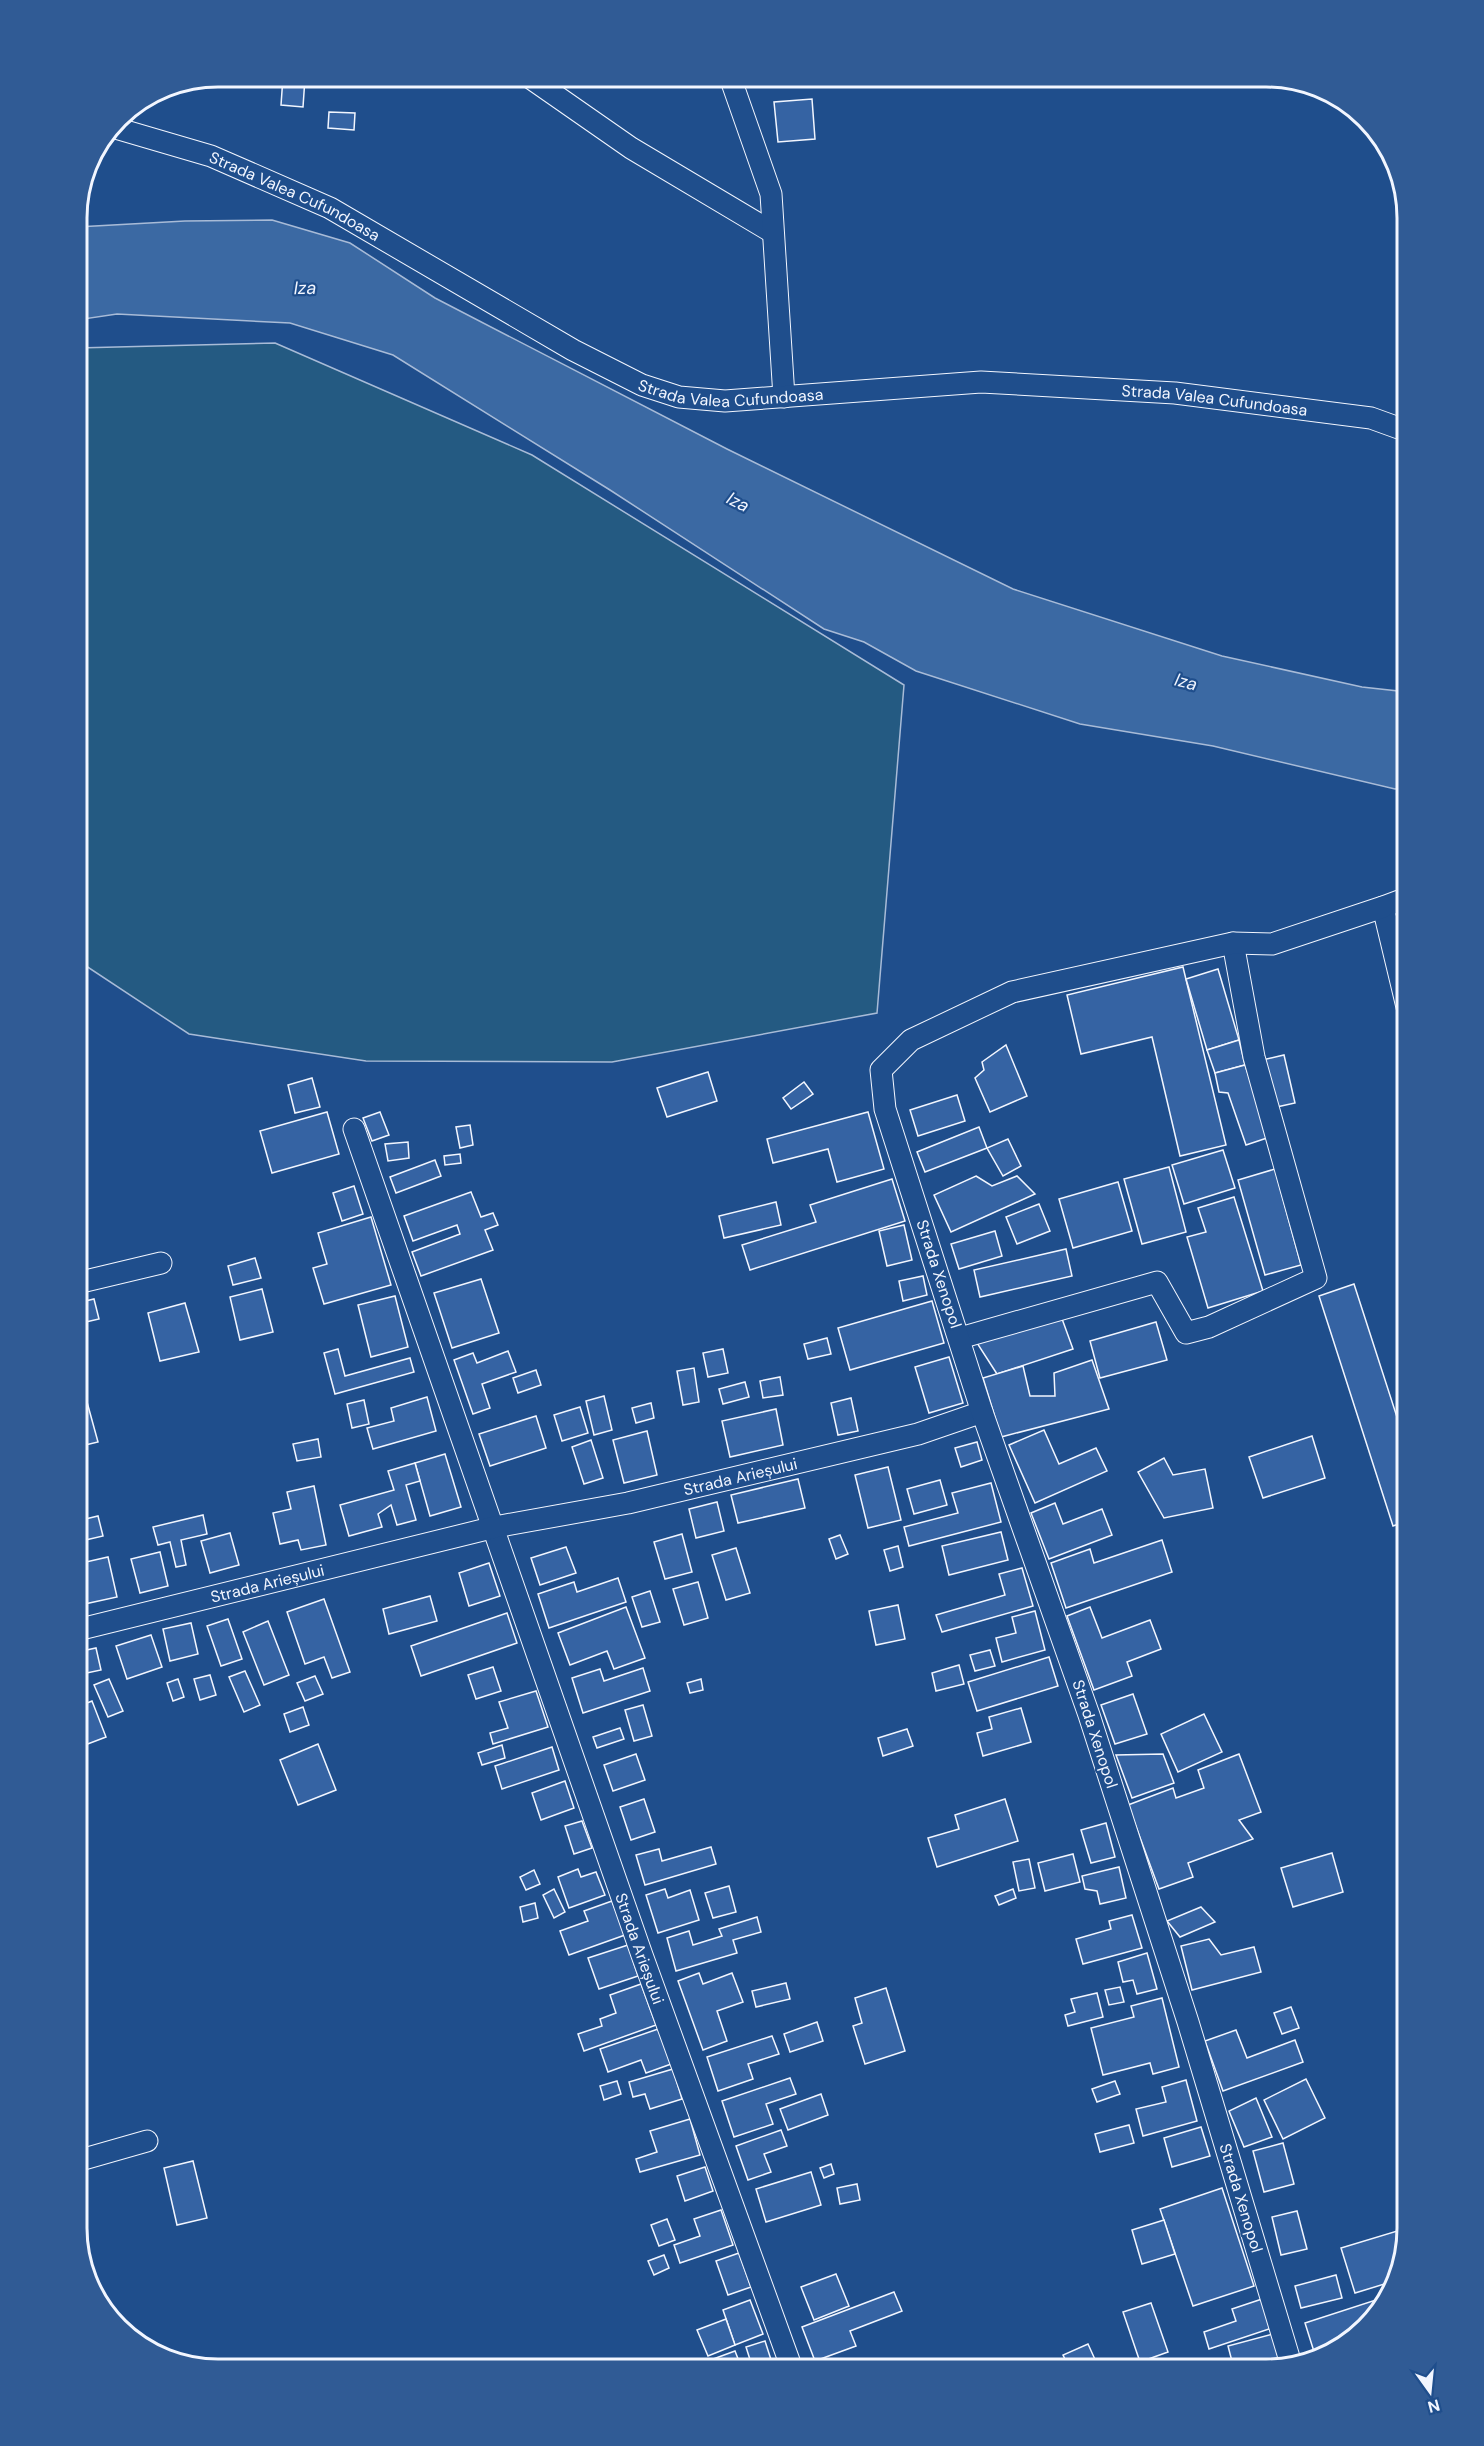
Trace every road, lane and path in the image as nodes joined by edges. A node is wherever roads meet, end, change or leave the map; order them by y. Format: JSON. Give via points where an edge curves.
{"nodes":[{"id":1,"x":543,"y":87,"type":"edge"},
{"id":2,"x":734,"y":87,"type":"edge"},
{"id":3,"x":121,"y":130,"type":"edge"},
{"id":4,"x":772,"y":231,"type":"junction"},
{"id":5,"x":784,"y":397,"type":"junction"},
{"id":6,"x":1397,"y":427,"type":"edge"},
{"id":7,"x":1397,"y":902,"type":"edge"},
{"id":8,"x":1383,"y":907,"type":"junction"},
{"id":9,"x":1233,"y":943,"type":"junction"},
{"id":10,"x":1397,"y":965,"type":"edge"},
{"id":11,"x":354,"y":1129,"type":"dead end"},
{"id":12,"x":160,"y":1263,"type":"dead end"},
{"id":13,"x":87,"y":1281,"type":"edge"},
{"id":14,"x":960,"y":1338,"type":"junction"},
{"id":15,"x":982,"y":1412,"type":"junction"},
{"id":16,"x":495,"y":1527,"type":"junction"},
{"id":17,"x":87,"y":1628,"type":"edge"},
{"id":18,"x":147,"y":2141,"type":"dead end"},
{"id":19,"x":87,"y":2159,"type":"edge"},
{"id":20,"x":1289,"y":2357,"type":"edge"},
{"id":21,"x":788,"y":2359,"type":"edge"}],
"edges":[{"from":1,"to":4,"type":"street","via":[[631,148]]},
{"from":2,"to":4,"type":"street","via":[[771,194]]},
{"from":3,"to":5,"type":"street","name":"Strada Valea Cufundoasa","via":[[211,156],[330,208],[573,350],[642,385],[680,397],[725,401]]},
{"from":4,"to":5,"type":"street"},
{"from":5,"to":6,"type":"street","name":"Strada Valea Cufundoasa","via":[[981,382],[1163,392],[1371,418]]},
{"from":7,"to":8,"type":"street"},
{"from":8,"to":9,"type":"street","via":[[1272,944]]},
{"from":8,"to":10,"type":"street"},
{"from":9,"to":14,"type":"street","name":"Strada Xenopol","via":[[1012,992],[911,1040],[881,1070],[885,1109]]},
{"from":9,"to":14,"type":"street","via":[[1254,1057],[1316,1278],[1209,1327],[1186,1333],[1157,1282]]},
{"from":11,"to":16,"type":"street","name":"Strada Arieșului"},
{"from":12,"to":13,"type":"street"},
{"from":14,"to":15,"type":"street","name":"Strada Xenopol"},
{"from":15,"to":16,"type":"street","name":"Strada Arieșului","via":[[918,1434],[761,1472],[628,1503]]},
{"from":15,"to":20,"type":"street","name":"Strada Xenopol","via":[[1089,1715],[1188,2022]]},
{"from":16,"to":17,"type":"street","name":"Strada Arieșului"},
{"from":16,"to":21,"type":"street","name":"Strada Arieșului","via":[[642,1955]]},
{"from":18,"to":19,"type":"street"}]}
